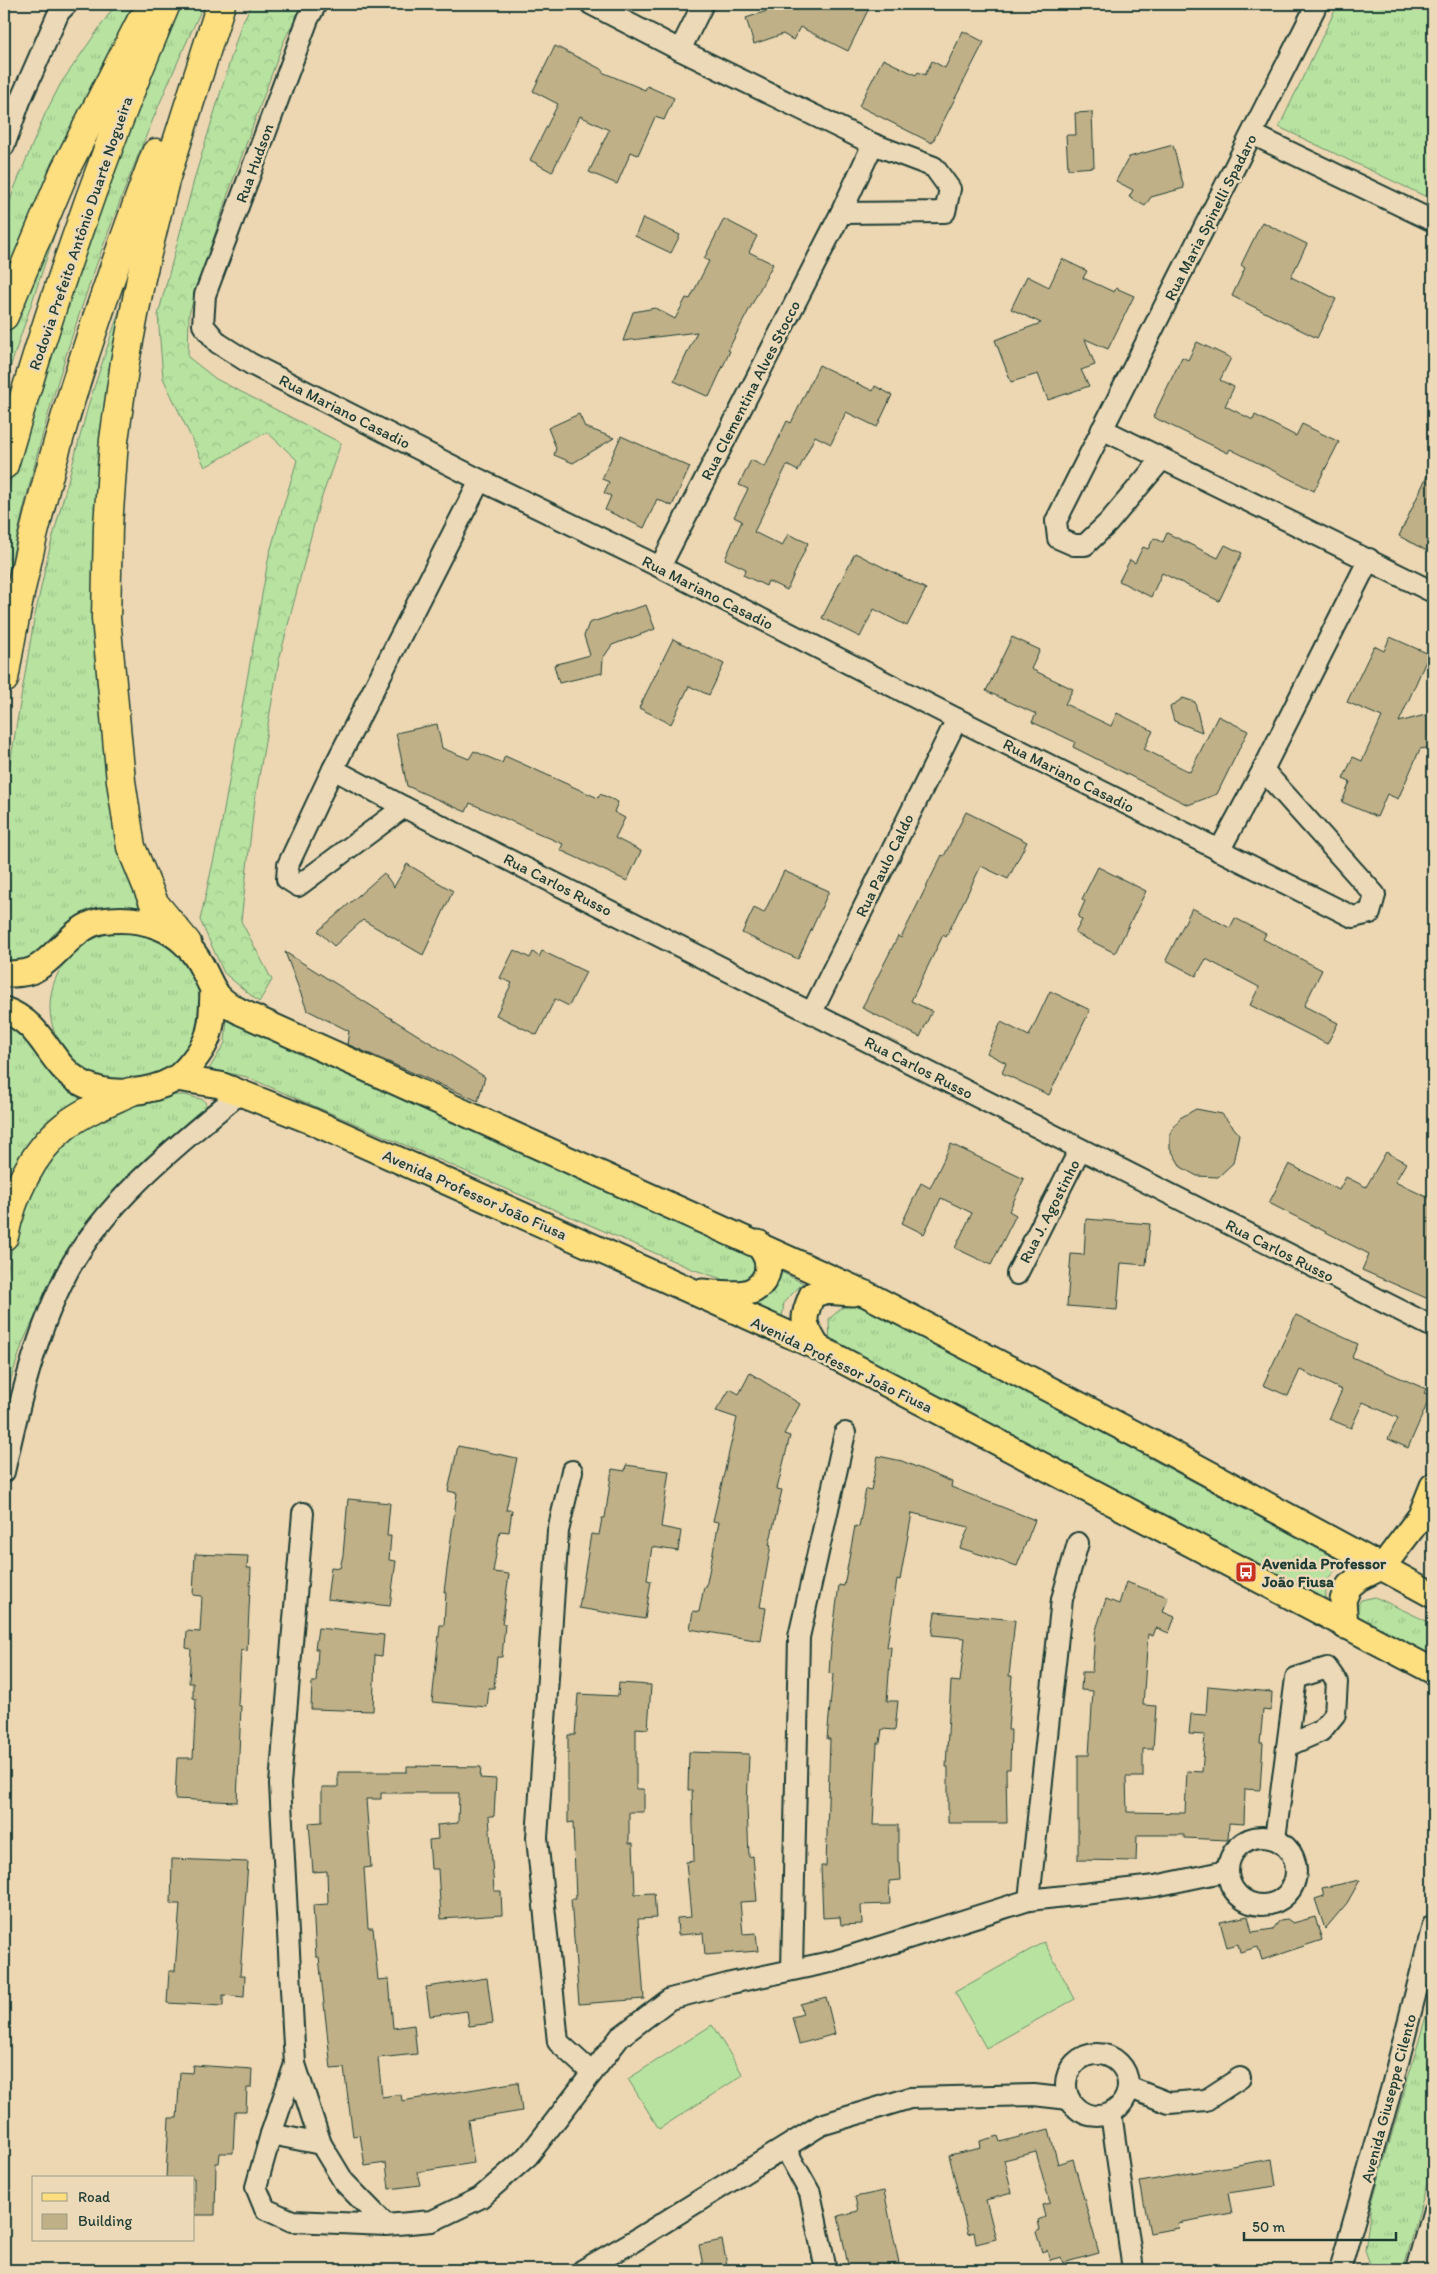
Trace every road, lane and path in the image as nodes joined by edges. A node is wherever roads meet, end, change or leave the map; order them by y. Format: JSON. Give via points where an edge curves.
{"nodes":[{"id":1,"x":67,"y":4,"type":"edge"},
{"id":2,"x":149,"y":4,"type":"edge"},
{"id":3,"x":166,"y":4,"type":"edge"},
{"id":4,"x":221,"y":4,"type":"edge"},
{"id":5,"x":316,"y":4,"type":"edge"},
{"id":6,"x":591,"y":4,"type":"edge"},
{"id":7,"x":703,"y":4,"type":"edge"},
{"id":8,"x":1317,"y":4,"type":"edge"},
{"id":9,"x":680,"y":50,"type":"junction"},
{"id":10,"x":1252,"y":134,"type":"junction"},
{"id":11,"x":873,"y":144,"type":"junction"},
{"id":12,"x":4,"y":146,"type":"edge"},
{"id":13,"x":840,"y":213,"type":"junction"},
{"id":14,"x":1433,"y":221,"type":"edge"},
{"id":15,"x":4,"y":316,"type":"edge"},
{"id":16,"x":203,"y":325,"type":"joint"},
{"id":17,"x":1102,"y":429,"type":"junction"},
{"id":18,"x":1162,"y":458,"type":"junction"},
{"id":19,"x":4,"y":465,"type":"edge"},
{"id":20,"x":480,"y":480,"type":"junction"},
{"id":21,"x":1369,"y":559,"type":"junction"},
{"id":22,"x":660,"y":567,"type":"junction"},
{"id":23,"x":1433,"y":592,"type":"edge"},
{"id":24,"x":4,"y":679,"type":"edge"},
{"id":25,"x":957,"y":719,"type":"junction"},
{"id":26,"x":333,"y":768,"type":"junction"},
{"id":27,"x":1263,"y":770,"type":"junction"},
{"id":28,"x":404,"y":807,"type":"junction"},
{"id":29,"x":1219,"y":851,"type":"junction"},
{"id":30,"x":187,"y":943,"type":"junction"},
{"id":31,"x":4,"y":974,"type":"edge"},
{"id":32,"x":213,"y":992,"type":"junction"},
{"id":33,"x":4,"y":1010,"type":"edge"},
{"id":34,"x":812,"y":1012,"type":"junction"},
{"id":35,"x":176,"y":1078,"type":"junction"},
{"id":36,"x":130,"y":1092,"type":"junction"},
{"id":37,"x":240,"y":1093,"type":"junction"},
{"id":38,"x":1080,"y":1149,"type":"junction"},
{"id":39,"x":4,"y":1236,"type":"edge"},
{"id":40,"x":758,"y":1243,"type":"junction"},
{"id":41,"x":1017,"y":1274,"type":"dead end"},
{"id":42,"x":692,"y":1292,"type":"junction"},
{"id":43,"x":866,"y":1294,"type":"junction"},
{"id":44,"x":1433,"y":1327,"type":"edge"},
{"id":45,"x":816,"y":1347,"type":"junction"},
{"id":46,"x":845,"y":1432,"type":"dead end"},
{"id":47,"x":572,"y":1471,"type":"dead end"},
{"id":48,"x":4,"y":1472,"type":"edge"},
{"id":49,"x":1433,"y":1486,"type":"edge"},
{"id":50,"x":303,"y":1513,"type":"dead end"},
{"id":51,"x":1078,"y":1543,"type":"dead end"},
{"id":52,"x":1383,"y":1566,"type":"junction"},
{"id":53,"x":1433,"y":1595,"type":"edge"},
{"id":54,"x":1345,"y":1626,"type":"junction"},
{"id":55,"x":1433,"y":1671,"type":"edge"},
{"id":56,"x":1286,"y":1746,"type":"dead end"},
{"id":57,"x":1275,"y":1839,"type":"junction"},
{"id":58,"x":1227,"y":1871,"type":"junction"},
{"id":59,"x":1029,"y":1900,"type":"junction"},
{"id":60,"x":1433,"y":1924,"type":"edge"},
{"id":61,"x":792,"y":1970,"type":"junction"},
{"id":62,"x":1433,"y":1980,"type":"edge"},
{"id":63,"x":1416,"y":1994,"type":"junction"},
{"id":64,"x":295,"y":2064,"type":"junction"},
{"id":65,"x":592,"y":2073,"type":"junction"},
{"id":66,"x":1240,"y":2078,"type":"dead end"},
{"id":67,"x":1128,"y":2087,"type":"junction"},
{"id":68,"x":1069,"y":2099,"type":"junction"},
{"id":69,"x":1111,"y":2113,"type":"junction"},
{"id":70,"x":271,"y":2134,"type":"junction"},
{"id":71,"x":321,"y":2144,"type":"junction"},
{"id":72,"x":785,"y":2148,"type":"junction"},
{"id":73,"x":1356,"y":2213,"type":"junction"},
{"id":74,"x":1433,"y":2213,"type":"edge"},
{"id":75,"x":386,"y":2224,"type":"junction"},
{"id":76,"x":583,"y":2270,"type":"edge"},
{"id":77,"x":826,"y":2270,"type":"edge"},
{"id":78,"x":1133,"y":2270,"type":"edge"},
{"id":79,"x":1340,"y":2270,"type":"edge"},
{"id":80,"x":1354,"y":2270,"type":"edge"},
{"id":81,"x":1417,"y":2270,"type":"edge"}],
"edges":[{"from":1,"to":12,"type":"street","via":[[59,12]]},
{"from":2,"to":15,"type":"highway","via":[[65,170]]},
{"from":3,"to":19,"type":"highway","name":"Rodovia Prefeito Antônio Duarte Nogueira","via":[[71,246]]},
{"from":4,"to":24,"type":"highway","via":[[165,131],[109,278],[72,392],[40,511]]},
{"from":4,"to":30,"type":"highway","via":[[165,180],[141,278],[114,440],[108,526],[106,618],[120,781],[131,847],[154,903]]},
{"from":5,"to":16,"type":"street","name":"Rua Hudson","via":[[205,295]]},
{"from":6,"to":9,"type":"street"},
{"from":7,"to":9,"type":"street"},
{"from":8,"to":10,"type":"street","name":"Rua Maria Spinelli Spadaro"},
{"from":9,"to":11,"type":"street"},
{"from":10,"to":14,"type":"street"},
{"from":10,"to":17,"type":"street","name":"Rua Maria Spinelli Spadaro"},
{"from":11,"to":13,"type":"street","name":"Rua Clementina Alves Stocco"},
{"from":11,"to":13,"type":"street","via":[[934,167],[950,188],[944,212]]},
{"from":13,"to":22,"type":"street","name":"Rua Clementina Alves Stocco"},
{"from":16,"to":20,"type":"street","name":"Rua Mariano Casadio","via":[[218,343],[251,364]]},
{"from":17,"to":18,"type":"street"},
{"from":17,"to":18,"type":"street","name":"Rua Maria Spinelli Spadaro","via":[[1056,521],[1058,538],[1074,545],[1085,545],[1108,523]]},
{"from":18,"to":21,"type":"street"},
{"from":20,"to":22,"type":"street","name":"Rua Mariano Casadio"},
{"from":20,"to":26,"type":"street"},
{"from":21,"to":23,"type":"street"},
{"from":21,"to":27,"type":"street"},
{"from":22,"to":25,"type":"street","name":"Rua Mariano Casadio"},
{"from":25,"to":29,"type":"street","name":"Rua Mariano Casadio"},
{"from":25,"to":34,"type":"street","name":"Rua Paulo Caldo"},
{"from":26,"to":28,"type":"street","name":"Rua Carlos Russo"},
{"from":26,"to":28,"type":"street","via":[[288,865],[287,879],[298,886]]},
{"from":27,"to":29,"type":"street"},
{"from":27,"to":29,"type":"street","name":"Rua Mariano Casadio","via":[[1375,895],[1370,913],[1353,917]]},
{"from":28,"to":34,"type":"street","name":"Rua Carlos Russo"},
{"from":30,"to":31,"type":"main road","via":[[159,925],[134,919],[95,922],[36,969]]},
{"from":30,"to":32,"type":"main road"},
{"from":32,"to":35,"type":"main road","via":[[211,1026],[206,1041]]},
{"from":32,"to":40,"type":"main road","via":[[228,1005],[255,1019]]},
{"from":33,"to":36,"type":"main road","via":[[26,1021],[66,1071],[80,1082],[111,1092]]},
{"from":34,"to":38,"type":"street","name":"Rua Carlos Russo"},
{"from":35,"to":36,"type":"main road"},
{"from":35,"to":37,"type":"main road","name":"Avenida Professor João Fiusa","via":[[220,1085]]},
{"from":36,"to":39,"type":"highway","via":[[89,1110],[48,1142],[15,1196]]},
{"from":37,"to":42,"type":"main road","name":"Avenida Professor João Fiusa","via":[[385,1154]]},
{"from":37,"to":48,"type":"street","via":[[156,1163],[98,1227],[70,1269],[47,1317],[16,1419]]},
{"from":38,"to":41,"type":"street","name":"Rua J. Agostinho"},
{"from":38,"to":44,"type":"street","name":"Rua Carlos Russo"},
{"from":40,"to":42,"type":"main road","via":[[767,1260],[768,1270],[765,1280],[757,1288],[746,1293]]},
{"from":40,"to":43,"type":"main road"},
{"from":42,"to":45,"type":"main road","name":"Avenida Professor João Fiusa"},
{"from":43,"to":45,"type":"main road","via":[[824,1291],[812,1295],[804,1324]]},
{"from":43,"to":52,"type":"main road"},
{"from":45,"to":54,"type":"main road","name":"Avenida Professor João Fiusa"},
{"from":46,"to":61,"type":"street","via":[[799,1637]]},
{"from":47,"to":65,"type":"street","via":[[558,1531],[537,1838],[558,2042]]},
{"from":49,"to":52,"type":"main road","via":[[1421,1516]]},
{"from":50,"to":64,"type":"street","via":[[280,1784]]},
{"from":51,"to":59,"type":"street","via":[[1062,1599]]},
{"from":52,"to":53,"type":"main road"},
{"from":52,"to":54,"type":"main road","via":[[1349,1586],[1343,1600]]},
{"from":54,"to":55,"type":"main road","name":"Avenida Professor João Fiusa"},
{"from":56,"to":57,"type":"street"},
{"from":57,"to":58,"type":"street","via":[[1264,1836],[1243,1842],[1234,1850]]},
{"from":57,"to":58,"type":"street","via":[[1292,1853],[1296,1864],[1293,1886],[1277,1902],[1266,1906],[1243,1901],[1229,1883]]},
{"from":58,"to":59,"type":"street","via":[[1155,1886]]},
{"from":59,"to":61,"type":"street","via":[[836,1961]]},
{"from":60,"to":63,"type":"street","name":"Avenida Giuseppe Cilento"},
{"from":61,"to":65,"type":"street","via":[[670,1998],[620,2037]]},
{"from":62,"to":63,"type":"street"},
{"from":63,"to":73,"type":"street","name":"Avenida Giuseppe Cilento"},
{"from":64,"to":70,"type":"street"},
{"from":64,"to":71,"type":"street"},
{"from":65,"to":75,"type":"street","via":[[528,2156],[480,2198],[432,2221]]},
{"from":66,"to":67,"type":"street","via":[[1206,2100],[1169,2103]]},
{"from":67,"to":68,"type":"street","via":[[1125,2071],[1115,2059],[1091,2055],[1071,2067],[1066,2083]]},
{"from":67,"to":69,"type":"street","via":[[1123,2102]]},
{"from":68,"to":69,"type":"street","via":[[1080,2111],[1095,2116]]},
{"from":68,"to":72,"type":"street","via":[[1034,2095],[910,2098],[822,2125]]},
{"from":69,"to":78,"type":"street"},
{"from":70,"to":71,"type":"street"},
{"from":70,"to":75,"type":"street","via":[[256,2187],[265,2209],[292,2222]]},
{"from":71,"to":75,"type":"street","via":[[344,2182]]},
{"from":72,"to":76,"type":"street"},
{"from":72,"to":77,"type":"street","via":[[810,2193]]},
{"from":73,"to":79,"type":"street","name":"Avenida Giuseppe Cilento"},
{"from":73,"to":80,"type":"street"},
{"from":74,"to":81,"type":"street"}]}
